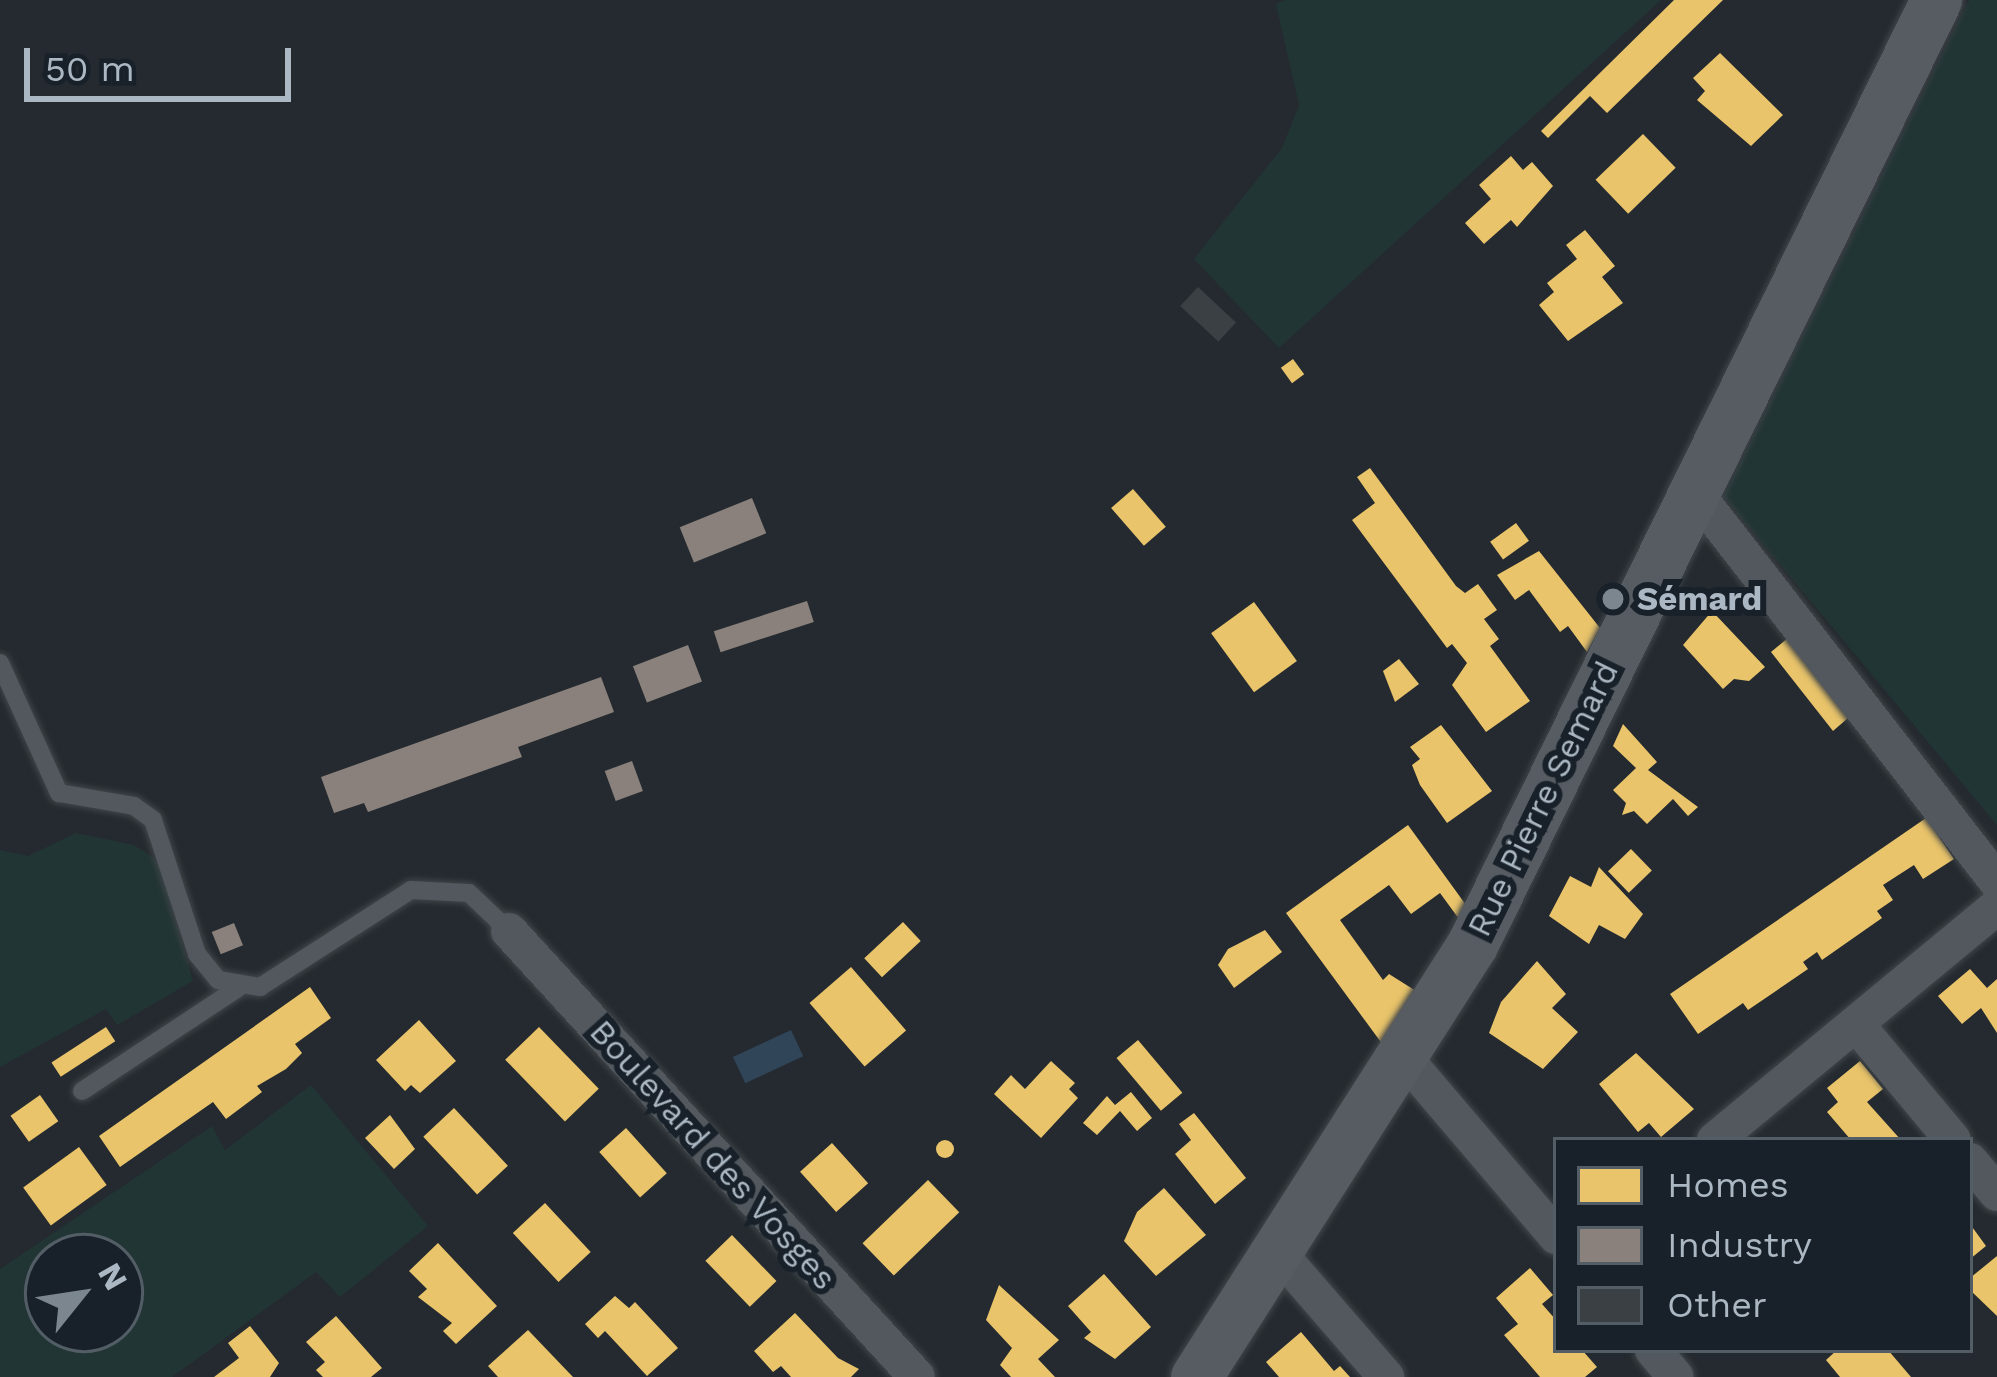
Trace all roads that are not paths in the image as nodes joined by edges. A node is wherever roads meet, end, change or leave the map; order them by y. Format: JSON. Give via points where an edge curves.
{"nodes":[{"id":1,"x":1936,"y":0,"type":"edge"},
{"id":2,"x":1694,"y":491,"type":"junction"},
{"id":3,"x":0,"y":663,"type":"edge"},
{"id":4,"x":1997,"y":882,"type":"edge"},
{"id":5,"x":1997,"y":908,"type":"edge"},
{"id":6,"x":509,"y":932,"type":"joint"},
{"id":7,"x":238,"y":988,"type":"junction"},
{"id":8,"x":1856,"y":1024,"type":"junction"},
{"id":9,"x":1402,"y":1055,"type":"junction"},
{"id":10,"x":82,"y":1090,"type":"dead end"},
{"id":11,"x":1719,"y":1137,"type":"edge"},
{"id":12,"x":1950,"y":1137,"type":"edge"},
{"id":13,"x":1973,"y":1165,"type":"edge"},
{"id":14,"x":1997,"y":1193,"type":"edge"},
{"id":15,"x":1553,"y":1232,"type":"edge"},
{"id":16,"x":1277,"y":1251,"type":"junction"},
{"id":17,"x":1656,"y":1353,"type":"edge"},
{"id":18,"x":917,"y":1377,"type":"edge"},
{"id":19,"x":1196,"y":1377,"type":"edge"},
{"id":20,"x":1386,"y":1377,"type":"edge"},
{"id":21,"x":1676,"y":1377,"type":"edge"}],
"edges":[{"from":1,"to":2,"type":"main road","name":"Rue Pierre Semard"},
{"from":2,"to":4,"type":"street"},
{"from":2,"to":9,"type":"main road","name":"Rue Pierre Semard","via":[[1473,943]]},
{"from":3,"to":7,"type":"lane","via":[[58,793],[134,806],[154,820],[197,954],[218,980]]},
{"from":5,"to":8,"type":"street"},
{"from":6,"to":7,"type":"lane","via":[[469,893],[411,890],[260,987]]},
{"from":6,"to":18,"type":"street","name":"Boulevard des Vosges"},
{"from":7,"to":10,"type":"lane"},
{"from":8,"to":11,"type":"street"},
{"from":8,"to":12,"type":"street"},
{"from":9,"to":15,"type":"street"},
{"from":9,"to":16,"type":"main road","name":"Rue Pierre Semard"},
{"from":13,"to":14,"type":"street"},
{"from":16,"to":19,"type":"main road","name":"Rue Pierre Semard"},
{"from":16,"to":20,"type":"street"},
{"from":17,"to":21,"type":"street"}]}
